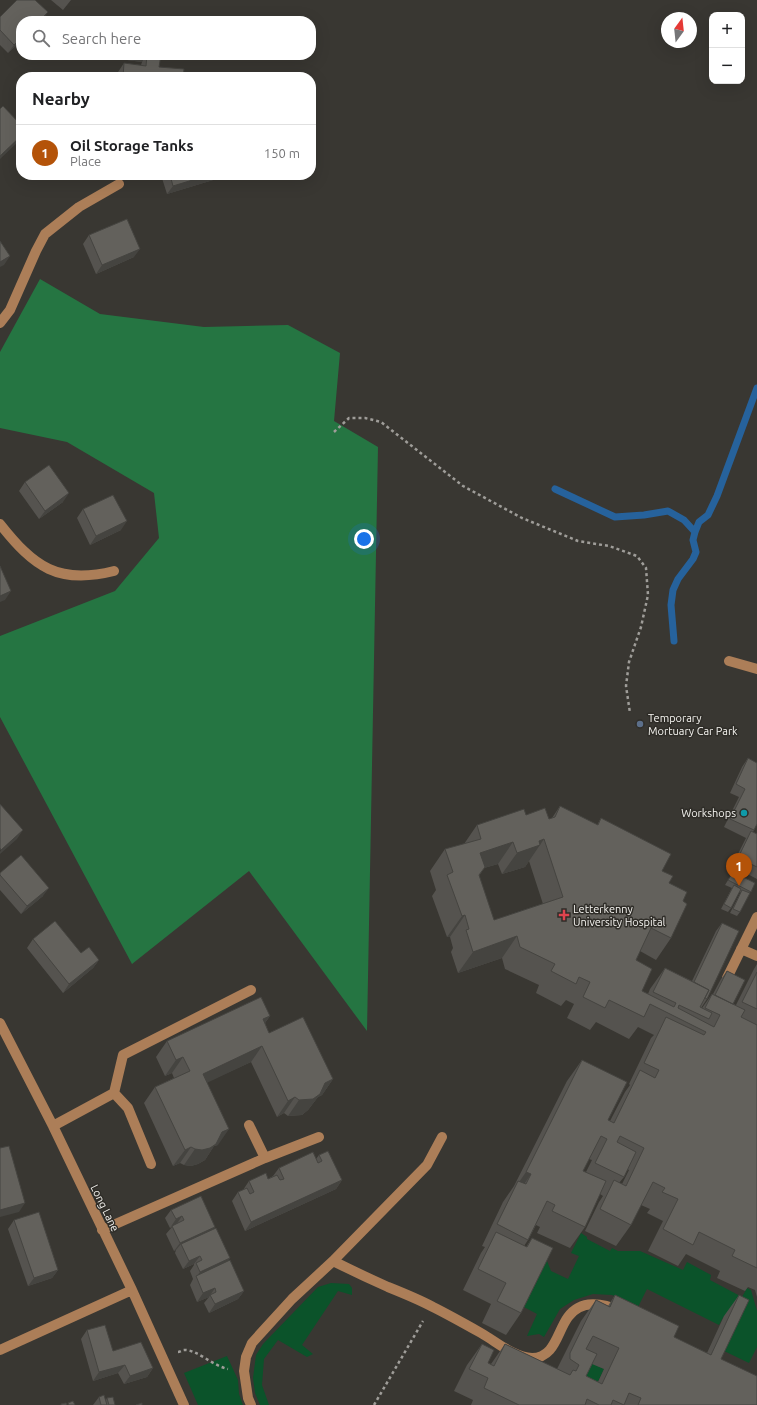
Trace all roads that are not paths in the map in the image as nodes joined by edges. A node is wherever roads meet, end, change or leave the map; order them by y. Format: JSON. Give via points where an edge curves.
{"nodes":[{"id":1,"x":119,"y":184,"type":"dead end"},
{"id":2,"x":0,"y":322,"type":"edge"},
{"id":3,"x":0,"y":524,"type":"edge"},
{"id":4,"x":114,"y":571,"type":"dead end"},
{"id":5,"x":729,"y":661,"type":"dead end"},
{"id":6,"x":757,"y":670,"type":"edge"},
{"id":7,"x":757,"y":917,"type":"edge"},
{"id":8,"x":741,"y":949,"type":"junction"},
{"id":9,"x":757,"y":956,"type":"edge"},
{"id":10,"x":727,"y":978,"type":"edge"},
{"id":11,"x":251,"y":990,"type":"dead end"},
{"id":12,"x":0,"y":1023,"type":"edge"},
{"id":13,"x":114,"y":1093,"type":"junction"},
{"id":14,"x":249,"y":1125,"type":"dead end"},
{"id":15,"x":53,"y":1126,"type":"junction"},
{"id":16,"x":319,"y":1137,"type":"dead end"},
{"id":17,"x":442,"y":1137,"type":"dead end"},
{"id":18,"x":265,"y":1158,"type":"junction"},
{"id":19,"x":151,"y":1164,"type":"dead end"},
{"id":20,"x":102,"y":1230,"type":"junction"},
{"id":21,"x":333,"y":1261,"type":"junction"},
{"id":22,"x":132,"y":1290,"type":"junction"},
{"id":23,"x":631,"y":1316,"type":"edge"},
{"id":24,"x":0,"y":1350,"type":"edge"},
{"id":25,"x":184,"y":1405,"type":"edge"},
{"id":26,"x":251,"y":1405,"type":"edge"}],
"edges":[{"from":1,"to":2,"type":"street","via":[[79,207],[45,234],[10,310]]},
{"from":3,"to":4,"type":"street","via":[[33,560],[62,574],[82,576]]},
{"from":5,"to":6,"type":"street"},
{"from":7,"to":8,"type":"street"},
{"from":8,"to":9,"type":"street"},
{"from":8,"to":10,"type":"street"},
{"from":11,"to":13,"type":"street","via":[[123,1055]]},
{"from":12,"to":15,"type":"street","name":"Long Lane"},
{"from":13,"to":15,"type":"street"},
{"from":13,"to":19,"type":"street","via":[[128,1108]]},
{"from":14,"to":18,"type":"street"},
{"from":15,"to":20,"type":"street","name":"Long Lane"},
{"from":16,"to":18,"type":"street"},
{"from":17,"to":21,"type":"street","via":[[427,1165]]},
{"from":18,"to":20,"type":"street"},
{"from":20,"to":22,"type":"street","name":"Long Lane"},
{"from":21,"to":23,"type":"street","via":[[431,1306],[518,1356],[539,1357],[553,1347],[568,1317],[585,1305],[605,1304]]},
{"from":21,"to":26,"type":"street","via":[[292,1299],[252,1343],[244,1371]]},
{"from":22,"to":24,"type":"street"},
{"from":22,"to":25,"type":"street","name":"Long Lane"}]}
